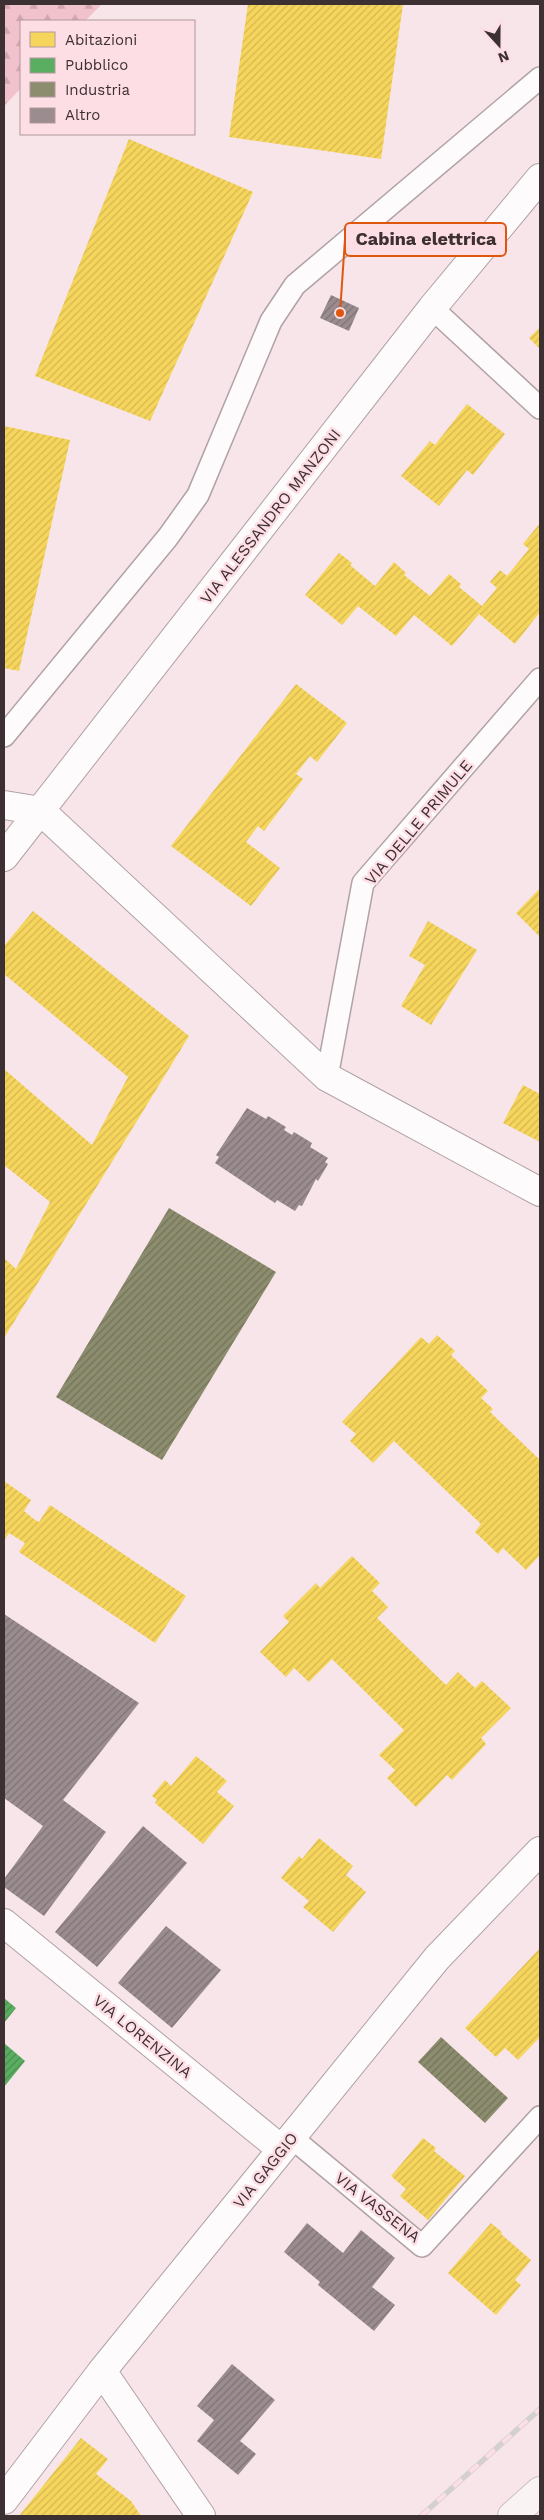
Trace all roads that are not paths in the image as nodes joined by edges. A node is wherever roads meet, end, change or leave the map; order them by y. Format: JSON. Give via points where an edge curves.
{"nodes":[{"id":1,"x":540,"y":78,"type":"edge"},
{"id":2,"x":540,"y":178,"type":"edge"},
{"id":3,"x":432,"y":308,"type":"junction"},
{"id":4,"x":540,"y":408,"type":"edge"},
{"id":5,"x":540,"y":680,"type":"edge"},
{"id":6,"x":4,"y":736,"type":"edge"},
{"id":7,"x":4,"y":805,"type":"edge"},
{"id":8,"x":41,"y":811,"type":"junction"},
{"id":9,"x":4,"y":857,"type":"edge"},
{"id":10,"x":326,"y":1077,"type":"junction"},
{"id":11,"x":540,"y":1192,"type":"edge"},
{"id":12,"x":540,"y":1851,"type":"edge"},
{"id":13,"x":4,"y":1923,"type":"edge"},
{"id":14,"x":540,"y":2117,"type":"edge"},
{"id":15,"x":286,"y":2143,"type":"junction"},
{"id":16,"x":102,"y":2371,"type":"junction"},
{"id":17,"x":540,"y":2491,"type":"edge"},
{"id":18,"x":4,"y":2500,"type":"edge"},
{"id":19,"x":201,"y":2516,"type":"edge"},
{"id":20,"x":512,"y":2516,"type":"edge"}],
"edges":[{"from":1,"to":6,"type":"lane","via":[[295,286],[271,321],[198,495],[168,537]]},
{"from":2,"to":3,"type":"street","name":"VIA ALESSANDRO MANZONI"},
{"from":3,"to":4,"type":"lane"},
{"from":3,"to":8,"type":"street","name":"VIA ALESSANDRO MANZONI"},
{"from":5,"to":10,"type":"lane","name":"VIA DELLE PRIMULE","via":[[363,884]]},
{"from":7,"to":8,"type":"street"},
{"from":8,"to":9,"type":"street","name":"VIA ALESSANDRO MANZONI"},
{"from":8,"to":10,"type":"street"},
{"from":10,"to":11,"type":"street"},
{"from":12,"to":15,"type":"street","name":"VIA GAGGIO","via":[[437,1958]]},
{"from":13,"to":15,"type":"street","name":"VIA LORENZINA"},
{"from":14,"to":15,"type":"lane","name":"VIA VASSENA","via":[[422,2246]]},
{"from":15,"to":16,"type":"street","name":"VIA GAGGIO"},
{"from":16,"to":18,"type":"street","name":"VIA GAGGIO"},
{"from":16,"to":19,"type":"street"},
{"from":17,"to":20,"type":"main road"}]}
